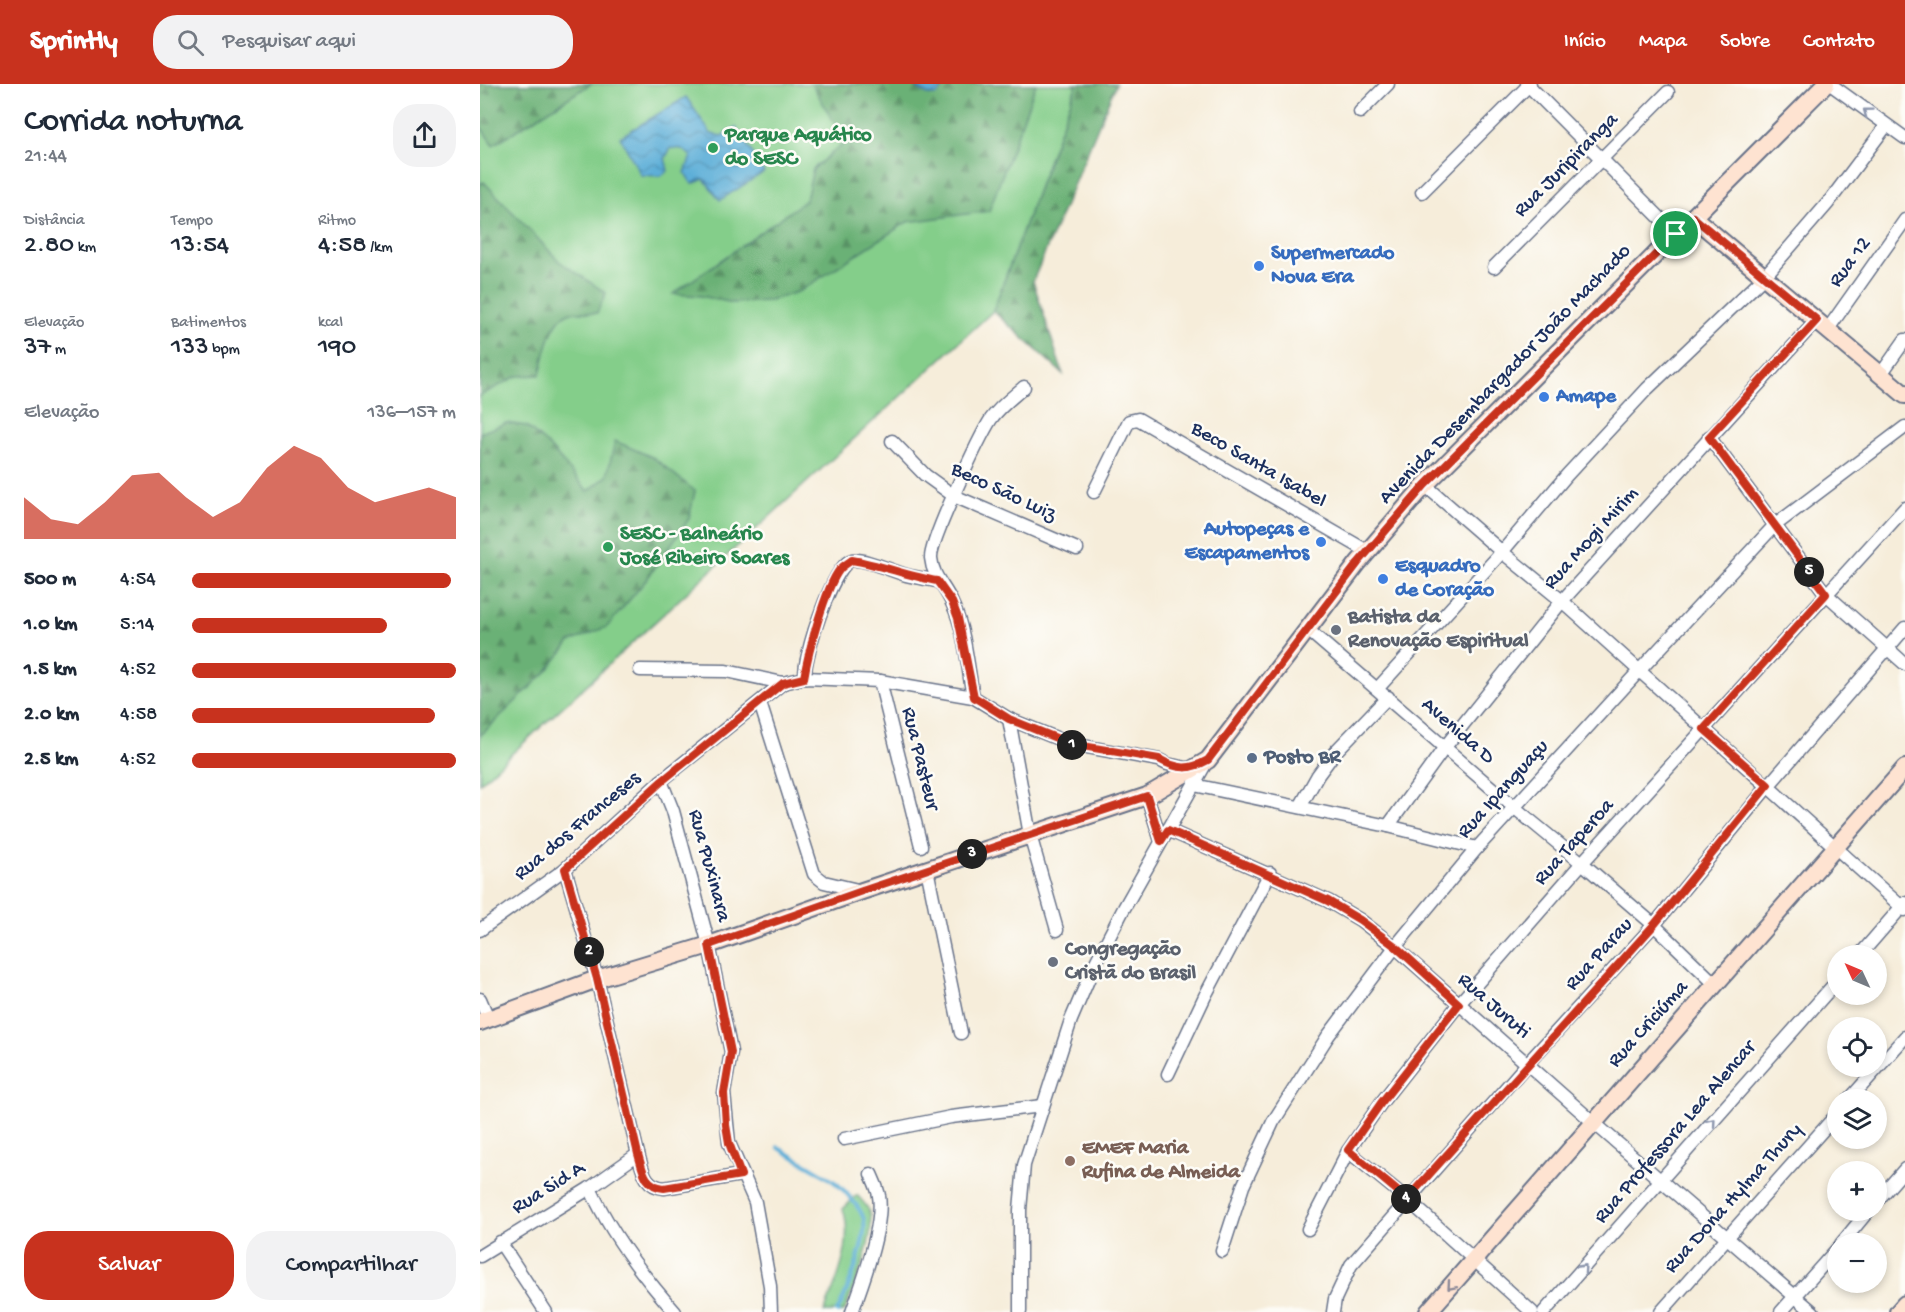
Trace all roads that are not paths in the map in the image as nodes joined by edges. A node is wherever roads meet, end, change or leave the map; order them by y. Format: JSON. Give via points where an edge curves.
{"nodes":[{"id":1,"x":1388,"y":84,"type":"edge"},
{"id":2,"x":1828,"y":84,"type":"edge"},
{"id":3,"x":1529,"y":85,"type":"edge"},
{"id":4,"x":1668,"y":92,"type":"dead end"},
{"id":5,"x":1360,"y":112,"type":"dead end"},
{"id":6,"x":1886,"y":126,"type":"junction"},
{"id":7,"x":1905,"y":138,"type":"edge"},
{"id":8,"x":1601,"y":158,"type":"junction"},
{"id":9,"x":1422,"y":192,"type":"dead end"},
{"id":10,"x":1693,"y":217,"type":"junction"},
{"id":11,"x":1905,"y":220,"type":"edge"},
{"id":12,"x":1676,"y":234,"type":"junction"},
{"id":13,"x":1494,"y":267,"type":"dead end"},
{"id":14,"x":1764,"y":277,"type":"junction"},
{"id":15,"x":1822,"y":325,"type":"junction"},
{"id":16,"x":1905,"y":340,"type":"edge"},
{"id":17,"x":1881,"y":374,"type":"junction"},
{"id":18,"x":1024,"y":387,"type":"dead end"},
{"id":19,"x":1905,"y":395,"type":"edge"},
{"id":20,"x":1905,"y":427,"type":"edge"},
{"id":21,"x":1709,"y":437,"type":"junction"},
{"id":22,"x":892,"y":441,"type":"dead end"},
{"id":23,"x":1425,"y":485,"type":"junction"},
{"id":24,"x":1094,"y":492,"type":"dead end"},
{"id":25,"x":954,"y":496,"type":"junction"},
{"id":26,"x":1905,"y":508,"type":"edge"},
{"id":27,"x":1774,"y":526,"type":"junction"},
{"id":28,"x":1077,"y":549,"type":"dead end"},
{"id":29,"x":1367,"y":551,"type":"junction"},
{"id":30,"x":1502,"y":552,"type":"junction"},
{"id":31,"x":937,"y":581,"type":"junction"},
{"id":32,"x":1826,"y":594,"type":"junction"},
{"id":33,"x":1562,"y":601,"type":"junction"},
{"id":34,"x":1905,"y":628,"type":"edge"},
{"id":35,"x":1308,"y":630,"type":"junction"},
{"id":36,"x":1887,"y":649,"type":"junction"},
{"id":37,"x":1905,"y":664,"type":"edge"},
{"id":38,"x":640,"y":670,"type":"dead end"},
{"id":39,"x":1639,"y":671,"type":"junction"},
{"id":40,"x":804,"y":678,"type":"junction"},
{"id":41,"x":880,"y":681,"type":"junction"},
{"id":42,"x":783,"y":683,"type":"junction"},
{"id":43,"x":1378,"y":688,"type":"junction"},
{"id":44,"x":974,"y":697,"type":"junction"},
{"id":45,"x":1388,"y":697,"type":"junction"},
{"id":46,"x":760,"y":703,"type":"junction"},
{"id":47,"x":1009,"y":719,"type":"junction"},
{"id":48,"x":1704,"y":729,"type":"junction"},
{"id":49,"x":1445,"y":747,"type":"junction"},
{"id":50,"x":1167,"y":764,"type":"junction"},
{"id":51,"x":1905,"y":768,"type":"edge"},
{"id":52,"x":1193,"y":777,"type":"junction"},
{"id":53,"x":662,"y":781,"type":"junction"},
{"id":54,"x":1170,"y":784,"type":"junction"},
{"id":55,"x":1768,"y":785,"type":"junction"},
{"id":56,"x":1147,"y":796,"type":"junction"},
{"id":57,"x":1300,"y":807,"type":"junction"},
{"id":58,"x":1515,"y":808,"type":"junction"},
{"id":59,"x":1388,"y":826,"type":"junction"},
{"id":60,"x":1168,"y":830,"type":"junction"},
{"id":61,"x":1030,"y":835,"type":"junction"},
{"id":62,"x":1161,"y":841,"type":"junction"},
{"id":63,"x":921,"y":846,"type":"dead end"},
{"id":64,"x":1477,"y":848,"type":"junction"},
{"id":65,"x":1836,"y":848,"type":"junction"},
{"id":66,"x":1582,"y":863,"type":"junction"},
{"id":67,"x":565,"y":869,"type":"junction"},
{"id":68,"x":927,"y":869,"type":"junction"},
{"id":69,"x":1270,"y":873,"type":"junction"},
{"id":70,"x":862,"y":891,"type":"junction"},
{"id":71,"x":1904,"y":907,"type":"edge"},
{"id":72,"x":1654,"y":925,"type":"junction"},
{"id":73,"x":480,"y":930,"type":"edge"},
{"id":74,"x":1057,"y":930,"type":"dead end"},
{"id":75,"x":709,"y":945,"type":"junction"},
{"id":76,"x":1869,"y":945,"type":"edge"},
{"id":77,"x":1395,"y":946,"type":"junction"},
{"id":78,"x":597,"y":979,"type":"junction"},
{"id":79,"x":1715,"y":984,"type":"junction"},
{"id":80,"x":1827,"y":992,"type":"edge"},
{"id":81,"x":480,"y":999,"type":"edge"},
{"id":82,"x":1459,"y":1004,"type":"junction"},
{"id":83,"x":484,"y":1020,"type":"edge"},
{"id":84,"x":961,"y":1033,"type":"dead end"},
{"id":85,"x":1905,"y":1036,"type":"edge"},
{"id":86,"x":1527,"y":1064,"type":"junction"},
{"id":87,"x":1168,"y":1074,"type":"dead end"},
{"id":88,"x":1859,"y":1089,"type":"edge"},
{"id":89,"x":1042,"y":1106,"type":"junction"},
{"id":90,"x":1593,"y":1122,"type":"junction"},
{"id":91,"x":1827,"y":1125,"type":"edge"},
{"id":92,"x":844,"y":1139,"type":"dead end"},
{"id":93,"x":1348,"y":1150,"type":"junction"},
{"id":94,"x":638,"y":1154,"type":"junction"},
{"id":95,"x":1905,"y":1169,"type":"edge"},
{"id":96,"x":871,"y":1174,"type":"dead end"},
{"id":97,"x":741,"y":1175,"type":"junction"},
{"id":98,"x":1661,"y":1180,"type":"junction"},
{"id":99,"x":590,"y":1188,"type":"junction"},
{"id":100,"x":1887,"y":1189,"type":"edge"},
{"id":101,"x":1407,"y":1199,"type":"junction"},
{"id":102,"x":1860,"y":1221,"type":"edge"},
{"id":103,"x":1308,"y":1229,"type":"dead end"},
{"id":104,"x":1850,"y":1233,"type":"edge"},
{"id":105,"x":1726,"y":1238,"type":"junction"},
{"id":106,"x":500,"y":1242,"type":"junction"},
{"id":107,"x":1222,"y":1251,"type":"dead end"},
{"id":108,"x":480,"y":1256,"type":"edge"},
{"id":109,"x":1474,"y":1259,"type":"junction"},
{"id":110,"x":1827,"y":1261,"type":"edge"},
{"id":111,"x":1795,"y":1297,"type":"junction"},
{"id":112,"x":1905,"y":1304,"type":"edge"},
{"id":113,"x":546,"y":1312,"type":"edge"},
{"id":114,"x":675,"y":1312,"type":"edge"},
{"id":115,"x":771,"y":1312,"type":"edge"},
{"id":116,"x":852,"y":1312,"type":"edge"},
{"id":117,"x":1020,"y":1312,"type":"edge"},
{"id":118,"x":1333,"y":1312,"type":"edge"},
{"id":119,"x":1428,"y":1312,"type":"edge"},
{"id":120,"x":1532,"y":1312,"type":"edge"},
{"id":121,"x":1544,"y":1312,"type":"edge"},
{"id":122,"x":1661,"y":1312,"type":"edge"},
{"id":123,"x":1781,"y":1312,"type":"edge"},
{"id":124,"x":1813,"y":1312,"type":"edge"},
{"id":125,"x":1898,"y":1312,"type":"edge"}],
"edges":[{"from":1,"to":5,"type":"street"},
{"from":6,"to":2,"type":"street","one_way":true},
{"from":2,"to":10,"type":"main road","name":"Avenida Desembargador João Machado"},
{"from":3,"to":8,"type":"street"},
{"from":3,"to":9,"type":"street"},
{"from":4,"to":8,"type":"street","name":"Rua Juripiranga"},
{"from":6,"to":7,"type":"street"},
{"from":6,"to":14,"type":"street","via":[[1828,203]]},
{"from":8,"to":12,"type":"street"},
{"from":8,"to":13,"type":"street","name":"Rua Juripiranga"},
{"from":10,"to":12,"type":"main road","name":"Avenida Desembargador João Machado"},
{"from":10,"to":14,"type":"main road"},
{"from":11,"to":15,"type":"street","name":"Rua 12"},
{"from":12,"to":23,"type":"main road","name":"Avenida Desembargador João Machado"},
{"from":14,"to":15,"type":"main road"},
{"from":14,"to":30,"type":"street","via":[[1647,388]]},
{"from":15,"to":17,"type":"main road"},
{"from":15,"to":21,"type":"street","name":"Rua Mogi Mirim"},
{"from":16,"to":17,"type":"street"},
{"from":17,"to":19,"type":"main road"},
{"from":18,"to":25,"type":"street","via":[[990,420]]},
{"from":20,"to":27,"type":"street","name":"Rua Ipanguaçu"},
{"from":21,"to":27,"type":"street"},
{"from":21,"to":33,"type":"street","name":"Rua Mogi Mirim"},
{"from":22,"to":25,"type":"street","name":"Beco São Luiz","via":[[925,475]]},
{"from":23,"to":29,"type":"main road","name":"Avenida Desembargador João Machado"},
{"from":23,"to":30,"type":"street"},
{"from":24,"to":29,"type":"street","name":"Beco Santa Isabel","via":[[1129,421],[1138,419]]},
{"from":25,"to":28,"type":"street","name":"Beco São Luiz"},
{"from":25,"to":31,"type":"street","via":[[933,544],[931,557]]},
{"from":26,"to":32,"type":"street","name":"Rua Taperoa"},
{"from":27,"to":32,"type":"street"},
{"from":27,"to":39,"type":"street","name":"Rua Ipanguaçu"},
{"from":29,"to":35,"type":"main road","name":"Avenida Desembargador João Machado"},
{"from":30,"to":33,"type":"street"},
{"from":30,"to":43,"type":"street"},
{"from":31,"to":40,"type":"street","via":[[871,563],[852,560],[845,564],[835,577],[807,655]]},
{"from":31,"to":44,"type":"street","via":[[958,618]]},
{"from":32,"to":36,"type":"street"},
{"from":32,"to":48,"type":"street","name":"Rua Taperoa"},
{"from":33,"to":39,"type":"street"},
{"from":33,"to":49,"type":"street","name":"Rua Mogi Mirim"},
{"from":34,"to":36,"type":"street","name":"Rua Parau"},
{"from":35,"to":43,"type":"street","name":"Avenida D"},
{"from":35,"to":52,"type":"main road","name":"Avenida Desembargador João Machado"},
{"from":36,"to":37,"type":"street"},
{"from":36,"to":55,"type":"street","name":"Rua Parau"},
{"from":38,"to":42,"type":"street","via":[[726,671]]},
{"from":39,"to":48,"type":"street"},
{"from":39,"to":58,"type":"street","name":"Rua Ipanguaçu"},
{"from":40,"to":41,"type":"street"},
{"from":40,"to":42,"type":"street"},
{"from":41,"to":44,"type":"street"},
{"from":41,"to":63,"type":"street","name":"Rua Pasteur"},
{"from":42,"to":46,"type":"street","name":"Rua dos Franceses"},
{"from":43,"to":45,"type":"street","name":"Avenida D"},
{"from":44,"to":47,"type":"street"},
{"from":45,"to":49,"type":"street","name":"Avenida D"},
{"from":45,"to":57,"type":"street","via":[[1335,752]]},
{"from":46,"to":53,"type":"street","name":"Rua dos Franceses"},
{"from":46,"to":70,"type":"street","via":[[814,874],[824,882]]},
{"from":47,"to":50,"type":"street","via":[[1071,744],[1159,759]]},
{"from":47,"to":61,"type":"street"},
{"from":48,"to":55,"type":"street"},
{"from":48,"to":66,"type":"street","name":"Rua Taperoa"},
{"from":49,"to":58,"type":"street","name":"Avenida D"},
{"from":49,"to":59,"type":"street","name":"Rua Mogi Mirim"},
{"from":50,"to":52,"type":"street"},
{"from":50,"to":54,"type":"street"},
{"from":51,"to":65,"type":"main road","name":"Rua Criciúma"},
{"from":52,"to":54,"type":"main road","name":"Avenida Desembargador João Machado"},
{"from":52,"to":57,"type":"street"},
{"from":52,"to":60,"type":"street"},
{"from":53,"to":67,"type":"street","name":"Rua dos Franceses"},
{"from":53,"to":75,"type":"street","name":"Rua Puxinara","via":[[674,811]]},
{"from":54,"to":56,"type":"main road","name":"Avenida Desembargador João Machado"},
{"from":55,"to":65,"type":"street"},
{"from":55,"to":72,"type":"street","name":"Rua Parau"},
{"from":56,"to":61,"type":"main road","name":"Avenida Desembargador João Machado"},
{"from":56,"to":62,"type":"street"},
{"from":57,"to":59,"type":"street"},
{"from":58,"to":64,"type":"street","name":"Rua Ipanguaçu"},
{"from":58,"to":66,"type":"street","name":"Avenida D"},
{"from":59,"to":64,"type":"street"},
{"from":60,"to":62,"type":"street"},
{"from":60,"to":69,"type":"street","name":"Rua Juruti"},
{"from":61,"to":68,"type":"main road","name":"Avenida Desembargador João Machado"},
{"from":61,"to":74,"type":"street"},
{"from":62,"to":89,"type":"street","via":[[1090,977]]},
{"from":64,"to":77,"type":"street","name":"Rua Ipanguaçu"},
{"from":65,"to":71,"type":"street"},
{"from":65,"to":79,"type":"main road","name":"Rua Criciúma"},
{"from":66,"to":72,"type":"street","name":"Avenida D"},
{"from":66,"to":82,"type":"street","name":"Rua Taperoa"},
{"from":67,"to":73,"type":"street","name":"Rua dos Franceses"},
{"from":67,"to":78,"type":"street"},
{"from":68,"to":70,"type":"main road","name":"Avenida Desembargador João Machado"},
{"from":68,"to":84,"type":"street"},
{"from":69,"to":77,"type":"street","name":"Rua Juruti","via":[[1328,901]]},
{"from":69,"to":87,"type":"street"},
{"from":70,"to":75,"type":"main road","name":"Avenida Desembargador João Machado"},
{"from":71,"to":76,"type":"street"},
{"from":72,"to":79,"type":"street","name":"Avenida D"},
{"from":72,"to":86,"type":"street","name":"Rua Parau"},
{"from":75,"to":78,"type":"main road","name":"Avenida Desembargador João Machado"},
{"from":75,"to":97,"type":"street","name":"Rua Puxinara","via":[[731,1052],[724,1093],[726,1125]]},
{"from":77,"to":82,"type":"street","name":"Rua Juruti"},
{"from":77,"to":107,"type":"street","name":"Rua Ipanguaçu","via":[[1328,1036],[1274,1122],[1243,1186]]},
{"from":78,"to":83,"type":"main road","name":"Avenida Desembargador João Machado"},
{"from":78,"to":94,"type":"street"},
{"from":79,"to":90,"type":"main road","name":"Rua Criciúma"},
{"from":98,"to":80,"type":"street","name":"Rua Professora Lea Alencar","one_way":true},
{"from":81,"to":83,"type":"street"},
{"from":82,"to":86,"type":"street","name":"Rua Juruti"},
{"from":82,"to":93,"type":"street","name":"Rua Taperoa","via":[[1402,1074]]},
{"from":85,"to":88,"type":"street"},
{"from":86,"to":90,"type":"street","name":"Rua Juruti"},
{"from":86,"to":101,"type":"street","name":"Rua Parau"},
{"from":89,"to":92,"type":"street","via":[[951,1117]]},
{"from":89,"to":117,"type":"street","via":[[1024,1165]]},
{"from":90,"to":98,"type":"street","name":"Rua Juruti"},
{"from":90,"to":109,"type":"main road","name":"Rua Criciúma"},
{"from":91,"to":105,"type":"street","name":"Rua Dona Hylma Thury"},
{"from":93,"to":101,"type":"street"},
{"from":93,"to":103,"type":"street","name":"Rua Taperoa"},
{"from":94,"to":97,"type":"street","via":[[646,1180],[657,1188]]},
{"from":94,"to":99,"type":"street","name":"Rua Sid A"},
{"from":95,"to":100,"type":"street"},
{"from":96,"to":116,"type":"street","via":[[879,1197],[879,1218],[868,1268]]},
{"from":97,"to":115,"type":"street","name":"Rua Puxinara","via":[[755,1202]]},
{"from":98,"to":105,"type":"street","name":"Rua Juruti"},
{"from":121,"to":98,"type":"street","name":"Rua Professora Lea Alencar","one_way":true},
{"from":99,"to":106,"type":"street","name":"Rua Sid A"},
{"from":99,"to":114,"type":"street","via":[[640,1272]]},
{"from":101,"to":109,"type":"street"},
{"from":101,"to":118,"type":"street","name":"Rua Parau","via":[[1351,1265]]},
{"from":102,"to":104,"type":"street"},
{"from":105,"to":111,"type":"street","name":"Rua Juruti"},
{"from":105,"to":122,"type":"street","name":"Rua Dona Hylma Thury"},
{"from":106,"to":108,"type":"street","name":"Rua Sid A"},
{"from":106,"to":113,"type":"street"},
{"from":109,"to":119,"type":"main road","name":"Rua Criciúma","one_way":true},
{"from":109,"to":120,"type":"street"},
{"from":110,"to":111,"type":"street"},
{"from":111,"to":123,"type":"street"},
{"from":111,"to":124,"type":"street","name":"Rua Juruti"},
{"from":112,"to":125,"type":"main road"}]}
